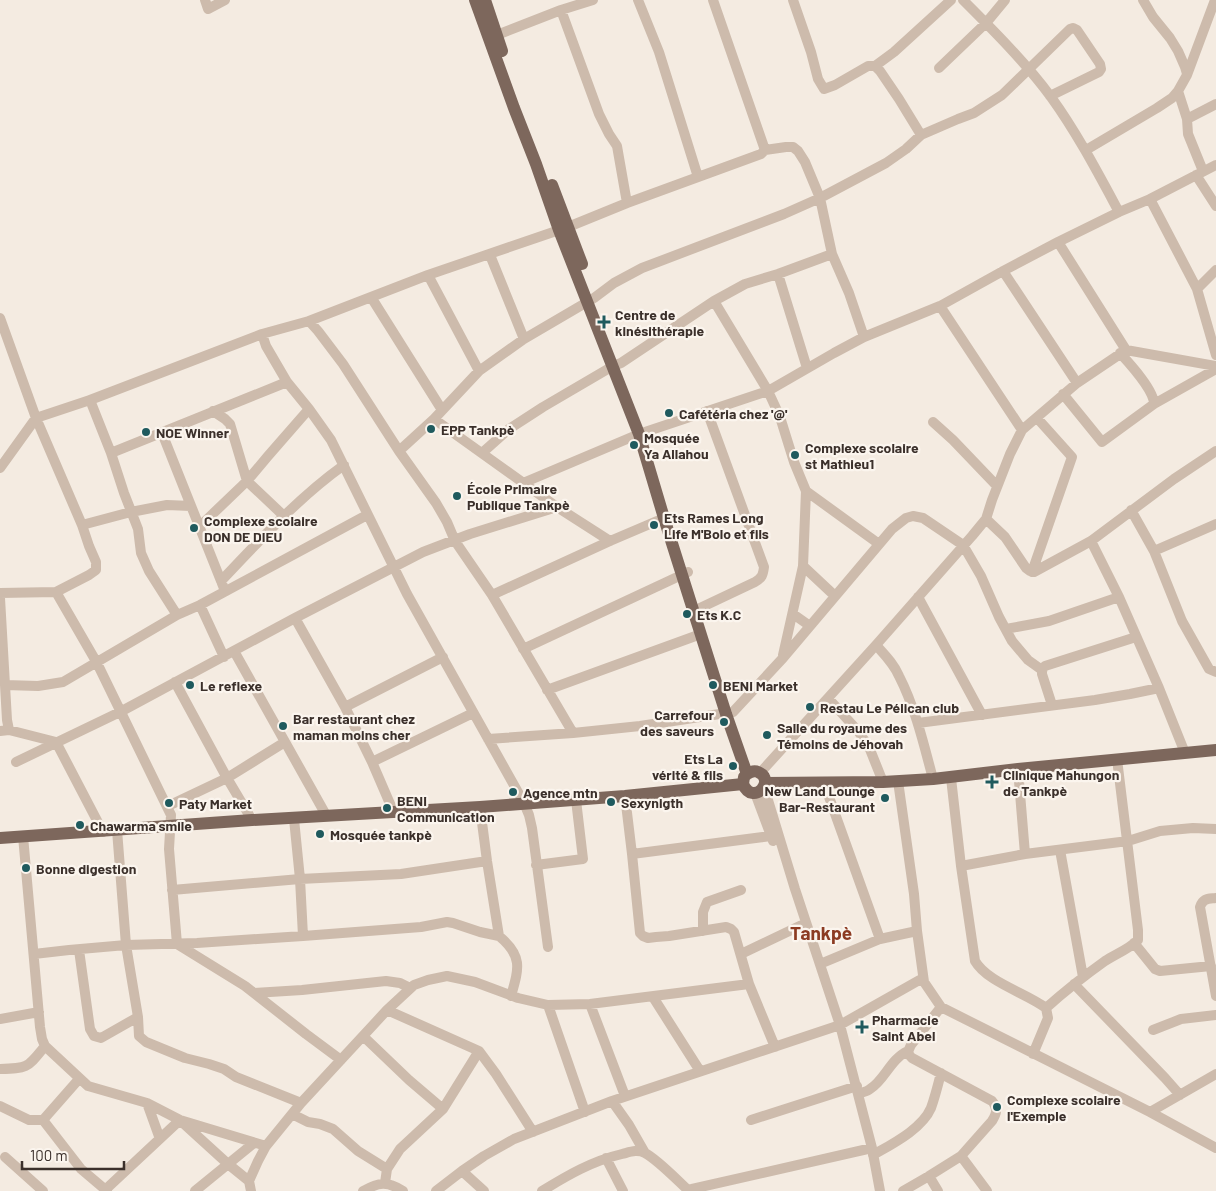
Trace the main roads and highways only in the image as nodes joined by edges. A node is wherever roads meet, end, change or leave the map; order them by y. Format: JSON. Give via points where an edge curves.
{"nodes":[{"id":1,"x":482,"y":2,"type":"edge"},
{"id":2,"x":642,"y":433,"type":"junction"},
{"id":3,"x":685,"y":574,"type":"junction"},
{"id":4,"x":729,"y":713,"type":"junction"},
{"id":5,"x":1216,"y":750,"type":"edge"},
{"id":6,"x":755,"y":781,"type":"junction"},
{"id":7,"x":0,"y":838,"type":"edge"}],
"edges":[{"from":1,"to":2,"type":"main road"},
{"from":2,"to":3,"type":"main road"},
{"from":2,"to":3,"type":"main road","via":[[664,518]]},
{"from":3,"to":4,"type":"main road","via":[[701,634]]},
{"from":3,"to":4,"type":"main road","via":[[700,608]]},
{"from":4,"to":6,"type":"main road"},
{"from":5,"to":6,"type":"main road","via":[[898,782]]},
{"from":6,"to":7,"type":"main road","via":[[524,804]]}]}
